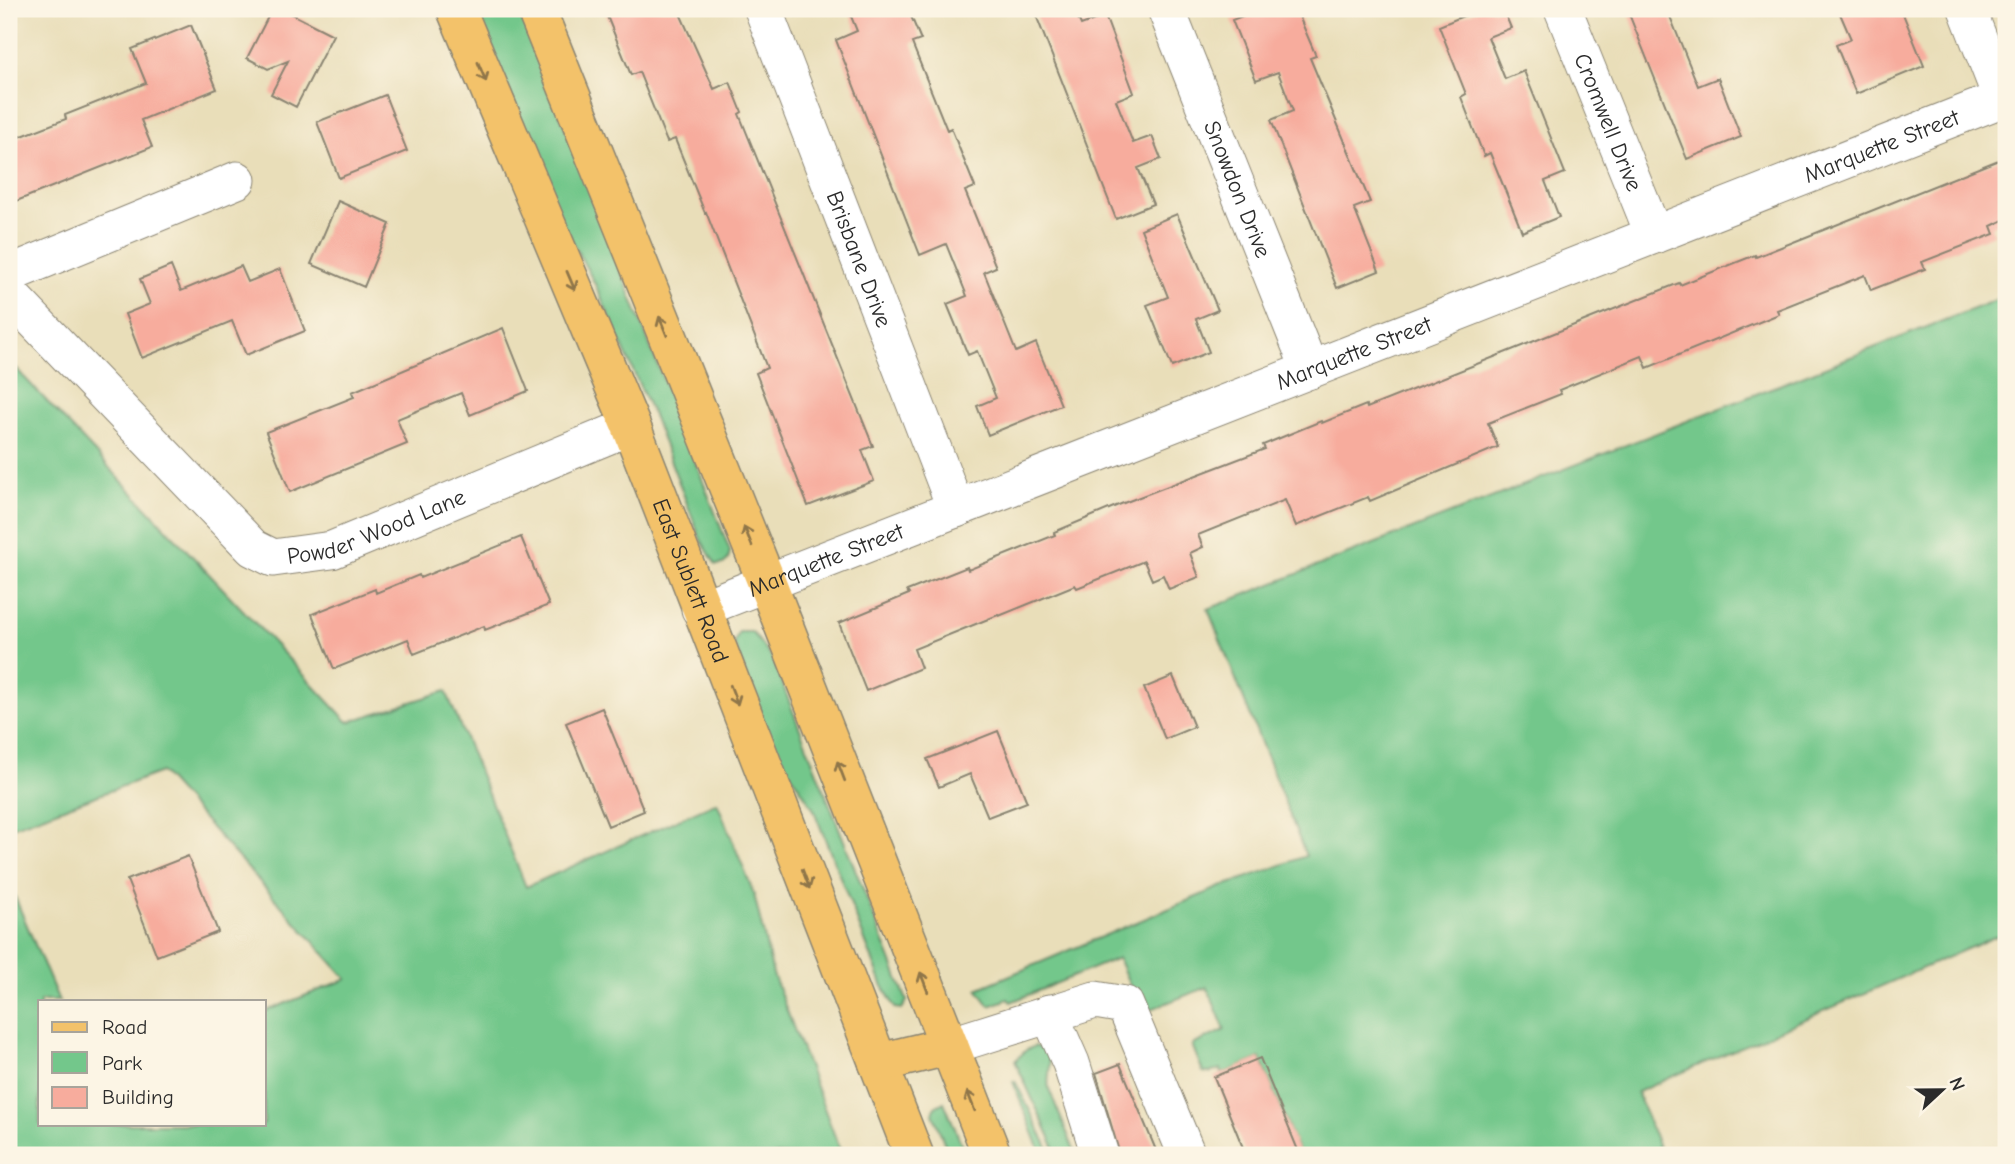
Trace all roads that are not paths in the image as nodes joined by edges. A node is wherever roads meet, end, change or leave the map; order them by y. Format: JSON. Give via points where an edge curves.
{"nodes":[{"id":1,"x":456,"y":9,"type":"edge"},
{"id":2,"x":536,"y":9,"type":"edge"},
{"id":3,"x":763,"y":9,"type":"edge"},
{"id":4,"x":1166,"y":9,"type":"edge"},
{"id":5,"x":1563,"y":9,"type":"edge"},
{"id":6,"x":1967,"y":9,"type":"edge"},
{"id":7,"x":2004,"y":98,"type":"edge"},
{"id":8,"x":237,"y":180,"type":"dead end"},
{"id":9,"x":1654,"y":235,"type":"junction"},
{"id":10,"x":9,"y":274,"type":"edge"},
{"id":11,"x":9,"y":294,"type":"edge"},
{"id":12,"x":1310,"y":370,"type":"junction"},
{"id":13,"x":631,"y":426,"type":"junction"},
{"id":14,"x":956,"y":509,"type":"junction"},
{"id":15,"x":767,"y":583,"type":"junction"},
{"id":16,"x":700,"y":609,"type":"junction"},
{"id":17,"x":1049,"y":1013,"type":"junction"},
{"id":18,"x":949,"y":1046,"type":"junction"},
{"id":19,"x":878,"y":1063,"type":"junction"},
{"id":20,"x":914,"y":1155,"type":"edge"},
{"id":21,"x":992,"y":1155,"type":"edge"},
{"id":22,"x":1100,"y":1155,"type":"edge"},
{"id":23,"x":1186,"y":1155,"type":"edge"}],
"edges":[{"from":1,"to":13,"type":"main road","name":"East Sublett Road","one_way":true},
{"from":15,"to":2,"type":"main road","one_way":true},
{"from":3,"to":14,"type":"street","name":"Brisbane Drive"},
{"from":4,"to":12,"type":"street","name":"Snowdon Drive"},
{"from":5,"to":9,"type":"street","name":"Cromwell Drive"},
{"from":6,"to":7,"type":"street"},
{"from":7,"to":9,"type":"street","name":"Marquette Street"},
{"from":8,"to":10,"type":"street"},
{"from":9,"to":12,"type":"street","name":"Marquette Street"},
{"from":11,"to":13,"type":"street","name":"Powder Wood Lane","via":[[253,548],[273,558],[332,550]]},
{"from":12,"to":14,"type":"street","name":"Marquette Street"},
{"from":13,"to":16,"type":"main road","name":"East Sublett Road"},
{"from":14,"to":15,"type":"street","name":"Marquette Street"},
{"from":15,"to":16,"type":"street","name":"Marquette Street"},
{"from":18,"to":15,"type":"main road","one_way":true},
{"from":16,"to":19,"type":"main road","name":"East Sublett Road","one_way":true},
{"from":17,"to":18,"type":"street"},
{"from":17,"to":22,"type":"street","via":[[1071,1063]]},
{"from":17,"to":23,"type":"street","via":[[1095,1000],[1125,1006]]},
{"from":18,"to":19,"type":"main road"},
{"from":21,"to":18,"type":"main road","one_way":true},
{"from":19,"to":20,"type":"main road","name":"East Sublett Road"}]}
